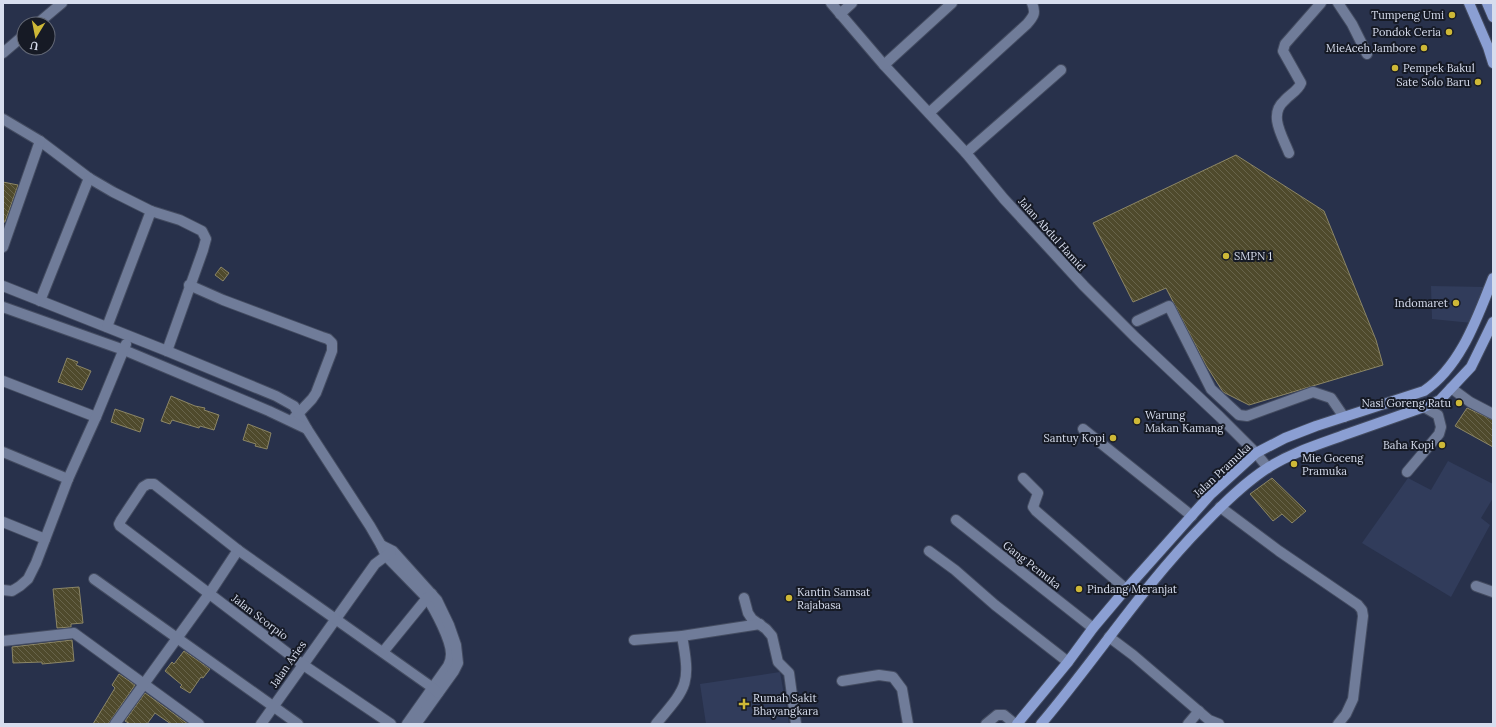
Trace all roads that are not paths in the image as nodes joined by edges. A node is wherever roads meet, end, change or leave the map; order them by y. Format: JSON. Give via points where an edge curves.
{"nodes":[{"id":1,"x":62,"y":3,"type":"edge"},
{"id":2,"x":831,"y":3,"type":"edge"},
{"id":3,"x":852,"y":3,"type":"edge"},
{"id":4,"x":952,"y":3,"type":"edge"},
{"id":5,"x":1032,"y":3,"type":"edge"},
{"id":6,"x":1321,"y":3,"type":"edge"},
{"id":7,"x":1338,"y":3,"type":"edge"},
{"id":8,"x":1469,"y":3,"type":"edge"},
{"id":9,"x":1488,"y":3,"type":"edge"},
{"id":10,"x":840,"y":14,"type":"junction"},
{"id":11,"x":47,"y":16,"type":"edge"},
{"id":12,"x":1493,"y":17,"type":"edge"},
{"id":13,"x":16,"y":42,"type":"edge"},
{"id":14,"x":3,"y":53,"type":"edge"},
{"id":15,"x":1367,"y":54,"type":"dead end"},
{"id":16,"x":1493,"y":63,"type":"edge"},
{"id":17,"x":884,"y":65,"type":"junction"},
{"id":18,"x":1061,"y":70,"type":"dead end"},
{"id":19,"x":929,"y":113,"type":"junction"},
{"id":20,"x":3,"y":119,"type":"edge"},
{"id":21,"x":40,"y":141,"type":"junction"},
{"id":22,"x":966,"y":153,"type":"junction"},
{"id":23,"x":1289,"y":153,"type":"dead end"},
{"id":24,"x":89,"y":178,"type":"junction"},
{"id":25,"x":151,"y":211,"type":"junction"},
{"id":26,"x":3,"y":247,"type":"edge"},
{"id":27,"x":1493,"y":278,"type":"edge"},
{"id":28,"x":3,"y":286,"type":"edge"},
{"id":29,"x":189,"y":286,"type":"junction"},
{"id":30,"x":40,"y":301,"type":"junction"},
{"id":31,"x":3,"y":307,"type":"edge"},
{"id":32,"x":1137,"y":321,"type":"dead end"},
{"id":33,"x":1493,"y":322,"type":"edge"},
{"id":34,"x":107,"y":327,"type":"junction"},
{"id":35,"x":129,"y":337,"type":"junction"},
{"id":36,"x":124,"y":350,"type":"junction"},
{"id":37,"x":167,"y":351,"type":"junction"},
{"id":38,"x":3,"y":381,"type":"edge"},
{"id":39,"x":1451,"y":388,"type":"junction"},
{"id":40,"x":1424,"y":407,"type":"junction"},
{"id":41,"x":298,"y":413,"type":"junction"},
{"id":42,"x":1493,"y":414,"type":"edge"},
{"id":43,"x":96,"y":417,"type":"junction"},
{"id":44,"x":1344,"y":417,"type":"junction"},
{"id":45,"x":291,"y":421,"type":"junction"},
{"id":46,"x":306,"y":429,"type":"junction"},
{"id":47,"x":1083,"y":429,"type":"dead end"},
{"id":48,"x":3,"y":452,"type":"edge"},
{"id":49,"x":1256,"y":453,"type":"junction"},
{"id":50,"x":1268,"y":468,"type":"junction"},
{"id":51,"x":1407,"y":472,"type":"dead end"},
{"id":52,"x":68,"y":478,"type":"junction"},
{"id":53,"x":1023,"y":478,"type":"dead end"},
{"id":54,"x":1220,"y":507,"type":"junction"},
{"id":55,"x":1192,"y":516,"type":"junction"},
{"id":56,"x":956,"y":520,"type":"dead end"},
{"id":57,"x":3,"y":522,"type":"edge"},
{"id":58,"x":45,"y":539,"type":"junction"},
{"id":59,"x":238,"y":550,"type":"junction"},
{"id":60,"x":929,"y":552,"type":"dead end"},
{"id":61,"x":389,"y":553,"type":"junction"},
{"id":62,"x":94,"y":579,"type":"dead end"},
{"id":63,"x":1476,"y":586,"type":"dead end"},
{"id":64,"x":3,"y":590,"type":"edge"},
{"id":65,"x":1493,"y":592,"type":"edge"},
{"id":66,"x":1123,"y":593,"type":"junction"},
{"id":67,"x":209,"y":594,"type":"junction"},
{"id":68,"x":429,"y":596,"type":"junction"},
{"id":69,"x":744,"y":598,"type":"dead end"},
{"id":70,"x":1132,"y":606,"type":"junction"},
{"id":71,"x":335,"y":618,"type":"junction"},
{"id":72,"x":760,"y":624,"type":"junction"},
{"id":73,"x":1093,"y":628,"type":"junction"},
{"id":74,"x":682,"y":636,"type":"junction"},
{"id":75,"x":1109,"y":637,"type":"junction"},
{"id":76,"x":177,"y":638,"type":"junction"},
{"id":77,"x":634,"y":640,"type":"dead end"},
{"id":78,"x":3,"y":641,"type":"edge"},
{"id":79,"x":383,"y":652,"type":"junction"},
{"id":80,"x":1068,"y":662,"type":"junction"},
{"id":81,"x":302,"y":664,"type":"junction"},
{"id":82,"x":842,"y":681,"type":"dead end"},
{"id":83,"x":144,"y":684,"type":"junction"},
{"id":84,"x":435,"y":690,"type":"junction"},
{"id":85,"x":273,"y":707,"type":"junction"},
{"id":86,"x":1199,"y":711,"type":"junction"},
{"id":87,"x":116,"y":724,"type":"edge"},
{"id":88,"x":199,"y":724,"type":"edge"},
{"id":89,"x":261,"y":724,"type":"edge"},
{"id":90,"x":298,"y":724,"type":"edge"},
{"id":91,"x":391,"y":724,"type":"edge"},
{"id":92,"x":407,"y":724,"type":"edge"},
{"id":93,"x":416,"y":724,"type":"edge"},
{"id":94,"x":656,"y":724,"type":"edge"},
{"id":95,"x":796,"y":724,"type":"edge"},
{"id":96,"x":908,"y":724,"type":"edge"},
{"id":97,"x":986,"y":724,"type":"edge"},
{"id":98,"x":1016,"y":724,"type":"edge"},
{"id":99,"x":1040,"y":724,"type":"edge"},
{"id":100,"x":1188,"y":724,"type":"edge"},
{"id":101,"x":1220,"y":724,"type":"edge"},
{"id":102,"x":1338,"y":724,"type":"edge"}],
"edges":[{"from":1,"to":11,"type":"street"},
{"from":2,"to":10,"type":"street","name":"Jalan Abdul Hamid"},
{"from":3,"to":10,"type":"street"},
{"from":4,"to":17,"type":"street"},
{"from":5,"to":19,"type":"street","via":[[1035,11],[1027,24]]},
{"from":6,"to":23,"type":"street","via":[[1284,44],[1283,51],[1301,82],[1299,89],[1283,101],[1277,110],[1276,118]]},
{"from":7,"to":15,"type":"street"},
{"from":8,"to":16,"type":"main road"},
{"from":9,"to":12,"type":"main road"},
{"from":10,"to":17,"type":"street","name":"Jalan Abdul Hamid"},
{"from":13,"to":14,"type":"street"},
{"from":17,"to":19,"type":"street","name":"Jalan Abdul Hamid"},
{"from":18,"to":22,"type":"street"},
{"from":19,"to":22,"type":"street","name":"Jalan Abdul Hamid"},
{"from":20,"to":21,"type":"street"},
{"from":21,"to":24,"type":"street"},
{"from":21,"to":26,"type":"street"},
{"from":22,"to":49,"type":"street","name":"Jalan Abdul Hamid","via":[[1004,199],[1084,286]]},
{"from":24,"to":25,"type":"street"},
{"from":24,"to":30,"type":"street"},
{"from":25,"to":29,"type":"street","via":[[180,220],[202,231],[206,239]]},
{"from":25,"to":34,"type":"street"},
{"from":27,"to":44,"type":"main road","name":"Jalan Pramuka","via":[[1475,324],[1460,352],[1434,384],[1424,391]]},
{"from":28,"to":30,"type":"street"},
{"from":29,"to":37,"type":"street"},
{"from":29,"to":41,"type":"street","via":[[328,339],[332,343],[332,351],[316,393]]},
{"from":30,"to":34,"type":"street"},
{"from":31,"to":36,"type":"street"},
{"from":32,"to":44,"type":"street","via":[[1169,306],[1211,389],[1243,416],[1313,392],[1331,398]]},
{"from":33,"to":39,"type":"main road","via":[[1471,367]]},
{"from":34,"to":35,"type":"street"},
{"from":35,"to":36,"type":"street"},
{"from":35,"to":37,"type":"street"},
{"from":36,"to":43,"type":"street"},
{"from":36,"to":45,"type":"street"},
{"from":37,"to":41,"type":"street","via":[[286,400]]},
{"from":38,"to":43,"type":"street"},
{"from":39,"to":40,"type":"main road","via":[[1440,400]]},
{"from":39,"to":42,"type":"street"},
{"from":40,"to":50,"type":"main road","via":[[1311,447]]},
{"from":40,"to":51,"type":"street","via":[[1438,415],[1440,434]]},
{"from":41,"to":45,"type":"street"},
{"from":41,"to":46,"type":"street"},
{"from":43,"to":52,"type":"street"},
{"from":44,"to":49,"type":"main road","name":"Jalan Pramuka","via":[[1285,438]]},
{"from":45,"to":46,"type":"street"},
{"from":46,"to":61,"type":"street","via":[[381,545]]},
{"from":47,"to":55,"type":"street"},
{"from":48,"to":52,"type":"street"},
{"from":49,"to":50,"type":"street","name":"Jalan Abdul Hamid"},
{"from":49,"to":55,"type":"main road","name":"Jalan Pramuka","via":[[1216,489]]},
{"from":50,"to":54,"type":"main road"},
{"from":52,"to":58,"type":"street"},
{"from":53,"to":66,"type":"street","via":[[1038,493],[1033,507],[1036,511]]},
{"from":54,"to":70,"type":"main road","via":[[1187,541]]},
{"from":54,"to":102,"type":"street","via":[[1279,552],[1358,604],[1362,610],[1362,630],[1353,699]]},
{"from":55,"to":66,"type":"main road","name":"Jalan Pramuka"},
{"from":56,"to":73,"type":"street","name":"Gang Pemuka"},
{"from":57,"to":58,"type":"street"},
{"from":58,"to":64,"type":"street","via":[[28,579],[12,591]]},
{"from":59,"to":67,"type":"street"},
{"from":59,"to":67,"type":"street","name":"Jalan Scorpio","via":[[154,484],[142,487],[119,524]]},
{"from":59,"to":71,"type":"street"},
{"from":60,"to":80,"type":"street","via":[[955,570]]},
{"from":61,"to":68,"type":"street"},
{"from":61,"to":71,"type":"street","name":"Jalan Aries","via":[[375,564]]},
{"from":62,"to":76,"type":"street"},
{"from":63,"to":65,"type":"street"},
{"from":66,"to":70,"type":"main road"},
{"from":66,"to":73,"type":"main road","name":"Jalan Pramuka"},
{"from":67,"to":76,"type":"street"},
{"from":67,"to":81,"type":"street","name":"Jalan Scorpio"},
{"from":68,"to":79,"type":"street"},
{"from":68,"to":84,"type":"street","via":[[437,600],[458,653],[458,663],[454,671]]},
{"from":69,"to":72,"type":"street","via":[[748,613]]},
{"from":70,"to":75,"type":"main road"},
{"from":71,"to":79,"type":"street"},
{"from":71,"to":81,"type":"street","name":"Jalan Aries"},
{"from":72,"to":74,"type":"street"},
{"from":72,"to":95,"type":"street","via":[[772,636],[778,662],[789,673]]},
{"from":73,"to":80,"type":"main road","name":"Jalan Pramuka"},
{"from":74,"to":77,"type":"street"},
{"from":74,"to":94,"type":"street","via":[[687,673],[685,685]]},
{"from":75,"to":86,"type":"street"},
{"from":75,"to":99,"type":"main road"},
{"from":76,"to":83,"type":"street"},
{"from":76,"to":85,"type":"street"},
{"from":78,"to":83,"type":"street","via":[[74,633]]},
{"from":79,"to":84,"type":"street"},
{"from":80,"to":98,"type":"main road","name":"Jalan Pramuka"},
{"from":81,"to":85,"type":"street","name":"Jalan Aries"},
{"from":81,"to":91,"type":"street","name":"Jalan Scorpio"},
{"from":82,"to":96,"type":"street","via":[[879,675],[893,677],[902,689]]},
{"from":83,"to":87,"type":"street"},
{"from":83,"to":88,"type":"street"},
{"from":84,"to":92,"type":"street"},
{"from":84,"to":93,"type":"street"},
{"from":85,"to":89,"type":"street","name":"Jalan Aries"},
{"from":85,"to":90,"type":"street"},
{"from":86,"to":100,"type":"street"},
{"from":86,"to":101,"type":"street","via":[[1209,720]]},
{"from":97,"to":98,"type":"street","via":[[997,715],[1004,715]]}]}
